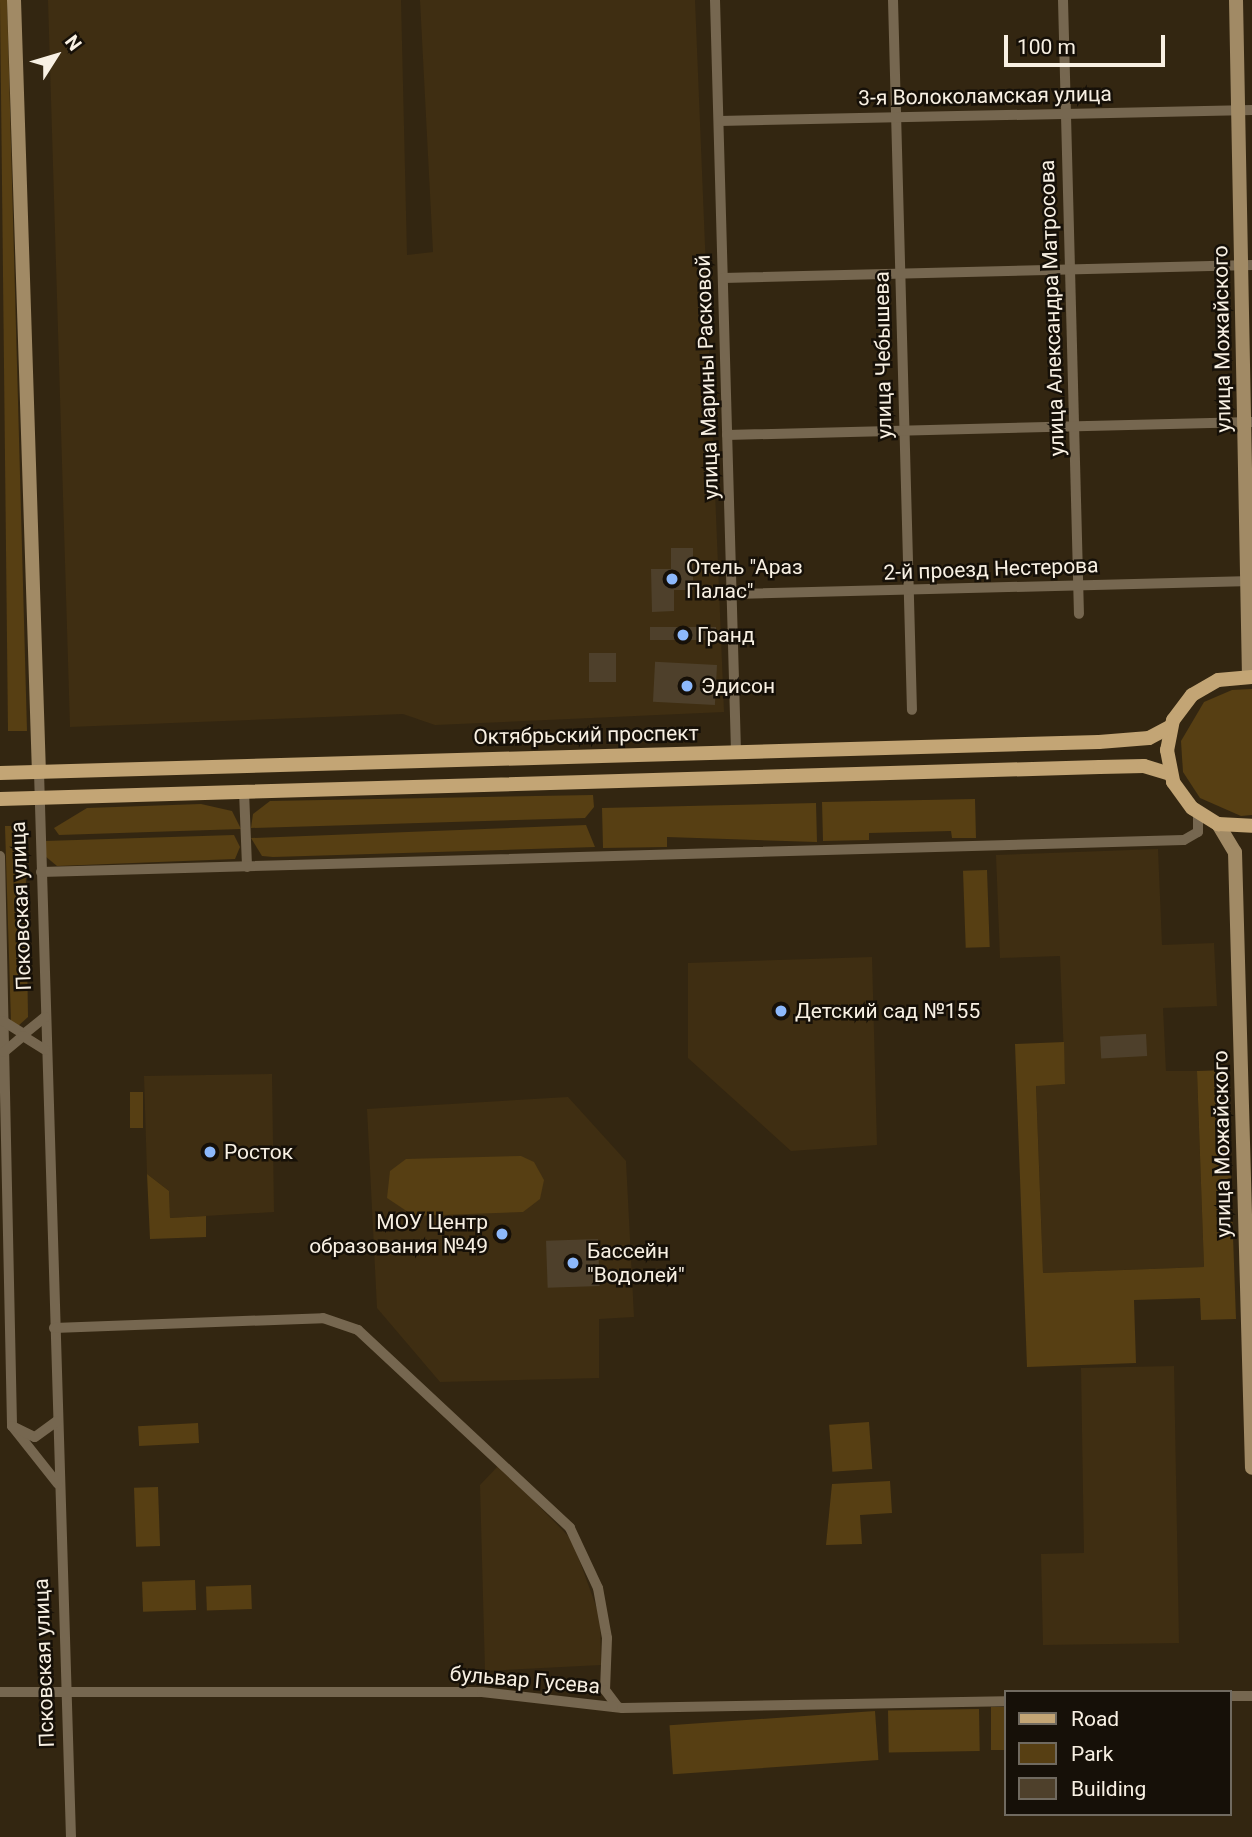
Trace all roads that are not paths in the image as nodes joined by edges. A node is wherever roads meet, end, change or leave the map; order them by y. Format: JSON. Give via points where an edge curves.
{"nodes":[{"id":1,"x":14,"y":0,"type":"edge"},
{"id":2,"x":715,"y":0,"type":"edge"},
{"id":3,"x":893,"y":0,"type":"edge"},
{"id":4,"x":1063,"y":0,"type":"edge"},
{"id":5,"x":1236,"y":0,"type":"edge"},
{"id":6,"x":1245,"y":110,"type":"edge"},
{"id":7,"x":1066,"y":113,"type":"junction"},
{"id":8,"x":895,"y":117,"type":"junction"},
{"id":9,"x":719,"y":121,"type":"junction"},
{"id":10,"x":1247,"y":265,"type":"edge"},
{"id":11,"x":1070,"y":272,"type":"junction"},
{"id":12,"x":901,"y":275,"type":"junction"},
{"id":13,"x":723,"y":278,"type":"junction"},
{"id":14,"x":1248,"y":422,"type":"edge"},
{"id":15,"x":1075,"y":427,"type":"junction"},
{"id":16,"x":904,"y":432,"type":"junction"},
{"id":17,"x":727,"y":435,"type":"junction"},
{"id":18,"x":1250,"y":581,"type":"edge"},
{"id":19,"x":1078,"y":585,"type":"junction"},
{"id":20,"x":908,"y":591,"type":"junction"},
{"id":21,"x":732,"y":594,"type":"junction"},
{"id":22,"x":1079,"y":614,"type":"dead end"},
{"id":23,"x":1250,"y":676,"type":"edge"},
{"id":24,"x":912,"y":709,"type":"dead end"},
{"id":25,"x":1170,"y":727,"type":"junction"},
{"id":26,"x":736,"y":753,"type":"junction"},
{"id":27,"x":38,"y":772,"type":"junction"},
{"id":28,"x":0,"y":773,"type":"edge"},
{"id":29,"x":1170,"y":774,"type":"junction"},
{"id":30,"x":244,"y":791,"type":"junction"},
{"id":31,"x":39,"y":798,"type":"junction"},
{"id":32,"x":0,"y":799,"type":"edge"},
{"id":33,"x":1198,"y":813,"type":"junction"},
{"id":34,"x":1218,"y":824,"type":"junction"},
{"id":35,"x":1252,"y":827,"type":"edge"},
{"id":36,"x":0,"y":856,"type":"edge"},
{"id":37,"x":247,"y":867,"type":"junction"},
{"id":38,"x":41,"y":872,"type":"junction"},
{"id":39,"x":45,"y":1013,"type":"junction"},
{"id":40,"x":3,"y":1020,"type":"junction"},
{"id":41,"x":4,"y":1052,"type":"junction"},
{"id":42,"x":47,"y":1055,"type":"junction"},
{"id":43,"x":54,"y":1328,"type":"junction"},
{"id":44,"x":57,"y":1419,"type":"junction"},
{"id":45,"x":12,"y":1426,"type":"junction"},
{"id":46,"x":1252,"y":1468,"type":"edge"},
{"id":47,"x":60,"y":1487,"type":"junction"},
{"id":48,"x":0,"y":1692,"type":"edge"},
{"id":49,"x":1231,"y":1696,"type":"edge"},
{"id":50,"x":1252,"y":1696,"type":"edge"},
{"id":51,"x":66,"y":1697,"type":"junction"},
{"id":52,"x":1004,"y":1701,"type":"edge"},
{"id":53,"x":622,"y":1708,"type":"junction"},
{"id":54,"x":71,"y":1837,"type":"edge"}],
"edges":[{"from":1,"to":27,"type":"main road","name":"Псковская улица"},
{"from":2,"to":9,"type":"street","name":"улица Марины Расковой"},
{"from":3,"to":8,"type":"street","name":"улица Чебышева"},
{"from":4,"to":7,"type":"street","name":"улица Александра Матросова"},
{"from":5,"to":6,"type":"main road","name":"улица Можайского"},
{"from":6,"to":7,"type":"street","name":"3-я Волоколамская улица"},
{"from":6,"to":10,"type":"main road","name":"улица Можайского"},
{"from":7,"to":8,"type":"street","name":"3-я Волоколамская улица"},
{"from":7,"to":11,"type":"street","name":"улица Александра Матросова"},
{"from":8,"to":9,"type":"street","name":"3-я Волоколамская улица"},
{"from":8,"to":12,"type":"street","name":"улица Чебышева"},
{"from":9,"to":13,"type":"street","name":"улица Марины Расковой"},
{"from":10,"to":11,"type":"street"},
{"from":10,"to":14,"type":"main road","name":"улица Можайского"},
{"from":11,"to":12,"type":"street"},
{"from":11,"to":15,"type":"street","name":"улица Александра Матросова"},
{"from":12,"to":13,"type":"street"},
{"from":12,"to":16,"type":"street","name":"улица Чебышева"},
{"from":13,"to":17,"type":"street","name":"улица Марины Расковой"},
{"from":14,"to":15,"type":"street"},
{"from":14,"to":18,"type":"main road","name":"улица Можайского"},
{"from":15,"to":16,"type":"street"},
{"from":15,"to":19,"type":"street","name":"улица Александра Матросова"},
{"from":16,"to":17,"type":"street"},
{"from":16,"to":20,"type":"street","name":"улица Чебышева"},
{"from":17,"to":21,"type":"street","name":"улица Марины Расковой"},
{"from":18,"to":19,"type":"street","name":"2-й проезд Нестерова"},
{"from":18,"to":23,"type":"main road","name":"улица Можайского"},
{"from":19,"to":20,"type":"street","name":"2-й проезд Нестерова"},
{"from":19,"to":22,"type":"street","name":"улица Александра Матросова"},
{"from":20,"to":21,"type":"street","name":"2-й проезд Нестерова"},
{"from":20,"to":24,"type":"street","name":"улица Чебышева"},
{"from":21,"to":26,"type":"street","name":"улица Марины Расковой"},
{"from":23,"to":25,"type":"main road","via":[[1204,686]]},
{"from":25,"to":26,"type":"main road","name":"Октябрьский проспект","via":[[1149,738],[1121,741]]},
{"from":25,"to":29,"type":"main road"},
{"from":26,"to":27,"type":"main road","name":"Октябрьский проспект"},
{"from":27,"to":28,"type":"main road","name":"Октябрьский проспект"},
{"from":27,"to":31,"type":"street","name":"Псковская улица"},
{"from":29,"to":30,"type":"main road","via":[[1144,766]]},
{"from":29,"to":33,"type":"main road"},
{"from":30,"to":31,"type":"main road"},
{"from":30,"to":37,"type":"street"},
{"from":31,"to":32,"type":"main road"},
{"from":31,"to":38,"type":"street","name":"Псковская улица"},
{"from":33,"to":34,"type":"main road"},
{"from":33,"to":37,"type":"street","via":[[1193,836],[1156,841]]},
{"from":34,"to":35,"type":"main road"},
{"from":34,"to":46,"type":"main road","name":"улица Можайского","via":[[1235,852]]},
{"from":36,"to":40,"type":"street","name":"Псковская улица"},
{"from":37,"to":38,"type":"street"},
{"from":38,"to":39,"type":"street","name":"Псковская улица"},
{"from":39,"to":40,"type":"street","name":"Псковская улица","via":[[27,1034]]},
{"from":39,"to":42,"type":"street","name":"Псковская улица"},
{"from":40,"to":41,"type":"street","name":"Псковская улица"},
{"from":41,"to":42,"type":"street","via":[[13,1040],[26,1036]]},
{"from":41,"to":45,"type":"street","name":"Псковская улица"},
{"from":42,"to":43,"type":"street","name":"Псковская улица"},
{"from":43,"to":44,"type":"street","name":"Псковская улица"},
{"from":43,"to":53,"type":"street","via":[[323,1318],[358,1330],[570,1528],[602,1602],[606,1694]]},
{"from":44,"to":45,"type":"street","via":[[35,1437]]},
{"from":44,"to":47,"type":"street","name":"Псковская улица"},
{"from":45,"to":47,"type":"street"},
{"from":47,"to":51,"type":"street","name":"Псковская улица"},
{"from":48,"to":51,"type":"street","name":"бульвар Гусева"},
{"from":49,"to":50,"type":"street"},
{"from":51,"to":53,"type":"street","name":"бульвар Гусева","via":[[482,1692]]},
{"from":51,"to":54,"type":"street","name":"Псковская улица"},
{"from":52,"to":53,"type":"street","name":"бульвар Гусева"}]}
